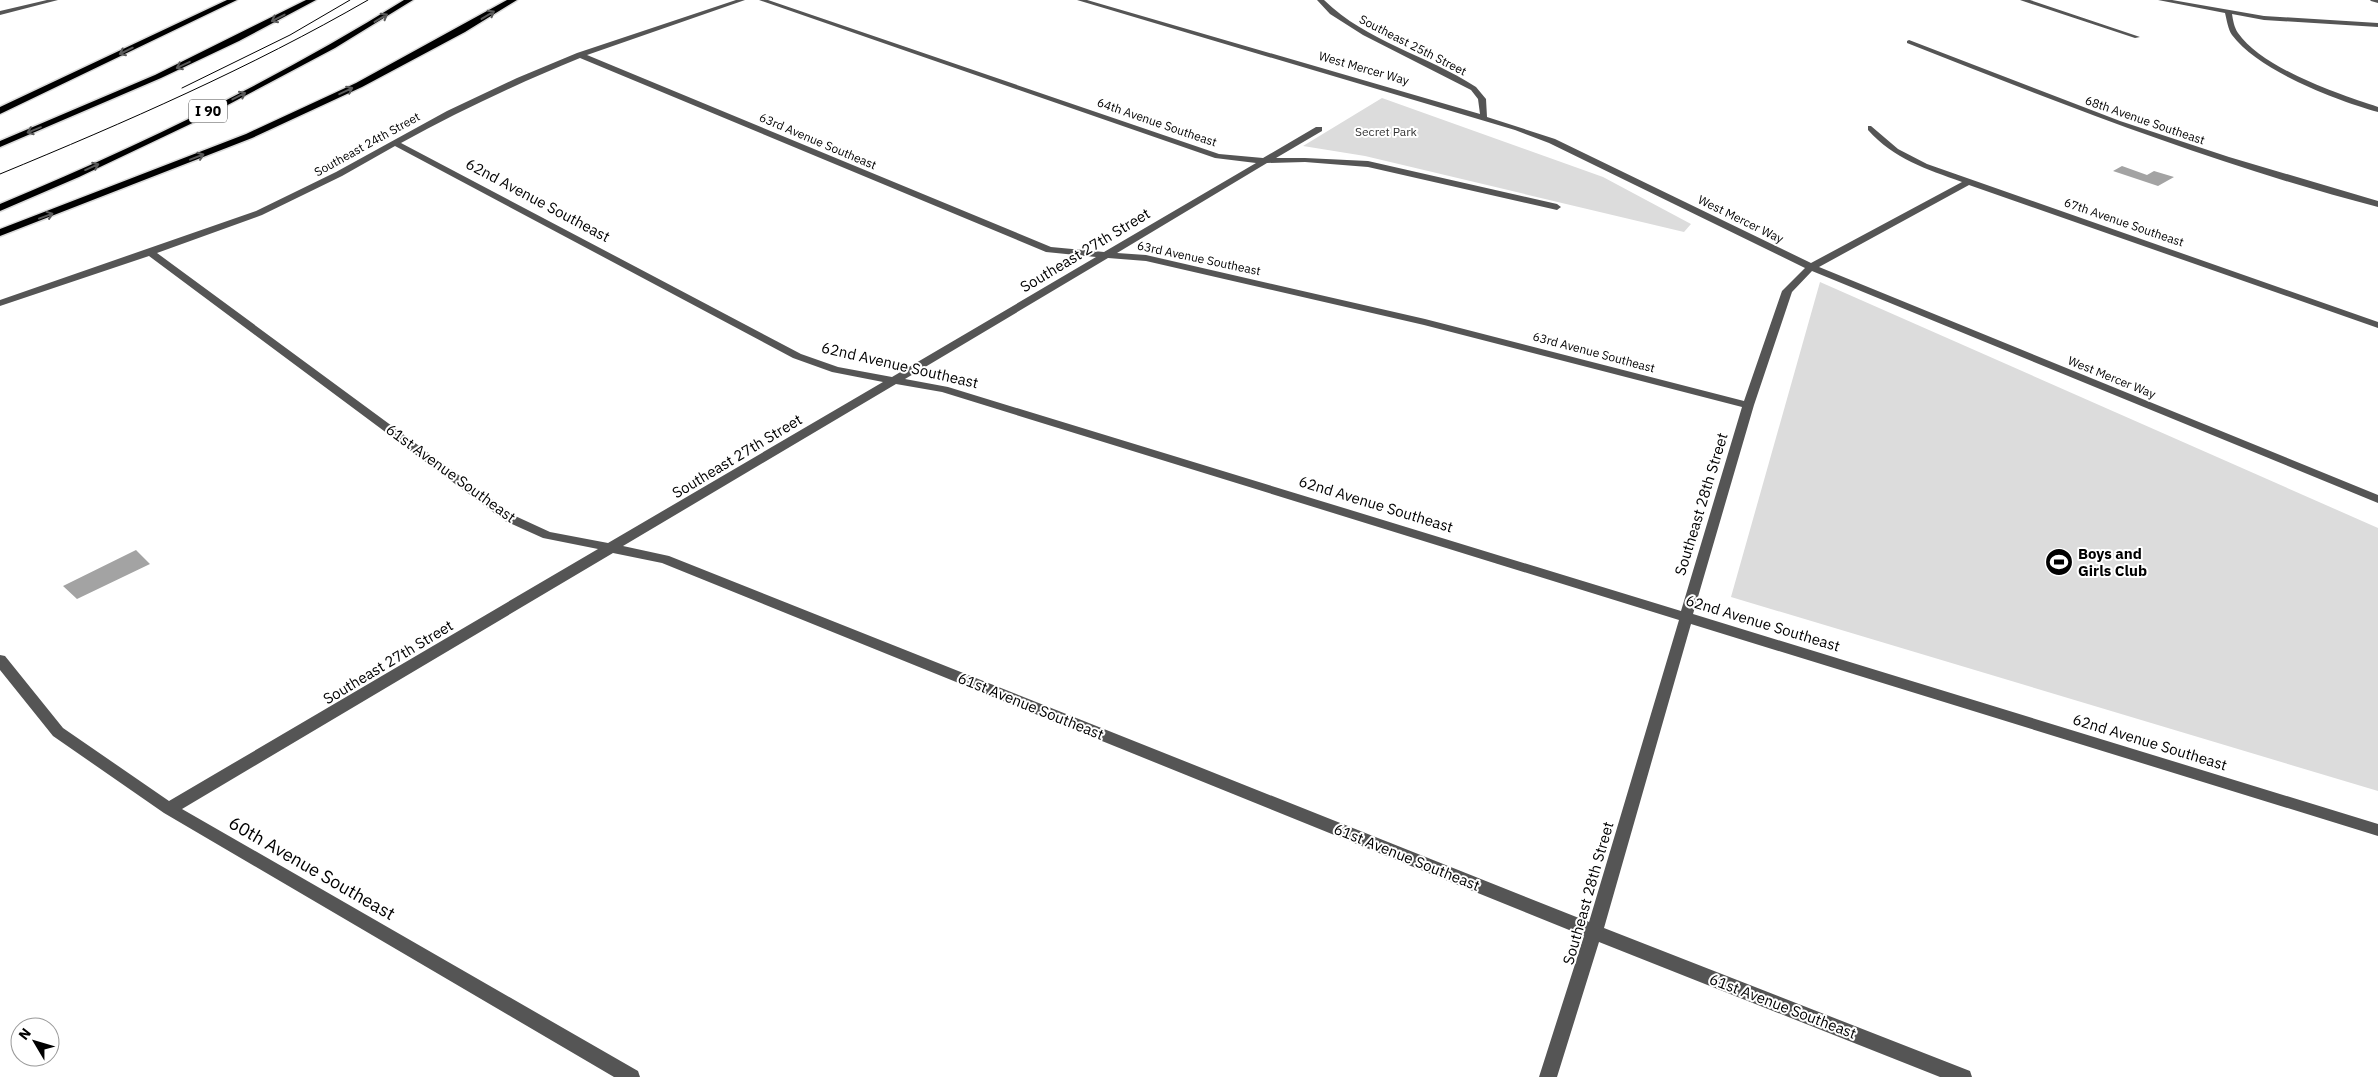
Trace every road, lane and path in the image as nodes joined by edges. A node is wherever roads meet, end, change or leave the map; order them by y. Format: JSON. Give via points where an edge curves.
{"nodes":[{"id":1,"x":55,"y":0,"type":"edge"},
{"id":2,"x":233,"y":0,"type":"edge"},
{"id":3,"x":312,"y":0,"type":"edge"},
{"id":4,"x":409,"y":0,"type":"edge"},
{"id":5,"x":513,"y":0,"type":"edge"},
{"id":6,"x":742,"y":0,"type":"edge"},
{"id":7,"x":762,"y":0,"type":"edge"},
{"id":8,"x":1080,"y":0,"type":"edge"},
{"id":9,"x":1320,"y":0,"type":"edge"},
{"id":10,"x":2023,"y":0,"type":"edge"},
{"id":11,"x":2161,"y":0,"type":"edge"},
{"id":12,"x":2374,"y":0,"type":"edge"},
{"id":13,"x":2378,"y":1,"type":"edge"},
{"id":14,"x":2228,"y":12,"type":"junction"},
{"id":15,"x":0,"y":13,"type":"edge"},
{"id":16,"x":2378,"y":25,"type":"edge"},
{"id":17,"x":2137,"y":36,"type":"dead end"},
{"id":18,"x":1909,"y":42,"type":"dead end"},
{"id":19,"x":580,"y":55,"type":"junction"},
{"id":20,"x":2378,"y":110,"type":"edge"},
{"id":21,"x":0,"y":111,"type":"edge"},
{"id":22,"x":1484,"y":116,"type":"junction"},
{"id":23,"x":1871,"y":128,"type":"dead end"},
{"id":24,"x":1319,"y":129,"type":"dead end"},
{"id":25,"x":395,"y":143,"type":"junction"},
{"id":26,"x":0,"y":144,"type":"edge"},
{"id":27,"x":1265,"y":161,"type":"junction"},
{"id":28,"x":1970,"y":180,"type":"junction"},
{"id":29,"x":2378,"y":204,"type":"edge"},
{"id":30,"x":1557,"y":207,"type":"dead end"},
{"id":31,"x":0,"y":208,"type":"edge"},
{"id":32,"x":0,"y":233,"type":"edge"},
{"id":33,"x":150,"y":252,"type":"junction"},
{"id":34,"x":1108,"y":254,"type":"junction"},
{"id":35,"x":1811,"y":267,"type":"junction"},
{"id":36,"x":0,"y":303,"type":"edge"},
{"id":37,"x":2378,"y":325,"type":"edge"},
{"id":38,"x":894,"y":381,"type":"junction"},
{"id":39,"x":1748,"y":405,"type":"junction"},
{"id":40,"x":2378,"y":499,"type":"edge"},
{"id":41,"x":610,"y":548,"type":"junction"},
{"id":42,"x":1685,"y":616,"type":"junction"},
{"id":43,"x":0,"y":660,"type":"edge"},
{"id":44,"x":169,"y":809,"type":"junction"},
{"id":45,"x":2378,"y":830,"type":"edge"},
{"id":46,"x":1594,"y":932,"type":"junction"},
{"id":47,"x":631,"y":1077,"type":"edge"},
{"id":48,"x":1548,"y":1077,"type":"edge"},
{"id":49,"x":1963,"y":1077,"type":"edge"}],
"edges":[{"from":1,"to":15,"type":"street"},
{"from":2,"to":21,"type":"highway","one_way":true},
{"from":3,"to":26,"type":"highway","one_way":true,"via":[[166,73]]},
{"from":31,"to":4,"type":"highway","number":"I 90","one_way":true,"via":[[148,142],[241,95],[316,56]]},
{"from":32,"to":5,"type":"highway","one_way":true,"via":[[249,136],[360,85]]},
{"from":6,"to":19,"type":"street","name":"Southeast 24th Street"},
{"from":7,"to":27,"type":"street","name":"64th Avenue Southeast","via":[[1218,156]]},
{"from":8,"to":22,"type":"street","name":"West Mercer Way"},
{"from":9,"to":22,"type":"street","name":"Southeast 25th Street","via":[[1348,24],[1444,71],[1477,91],[1482,98]]},
{"from":10,"to":17,"type":"street"},
{"from":11,"to":14,"type":"street"},
{"from":12,"to":13,"type":"street"},
{"from":14,"to":16,"type":"street","via":[[2264,18]]},
{"from":14,"to":20,"type":"street","via":[[2234,34],[2248,48],[2319,88]]},
{"from":18,"to":29,"type":"street","name":"68th Avenue Southeast","via":[[2117,123]]},
{"from":19,"to":25,"type":"street","name":"Southeast 24th Street","via":[[450,113]]},
{"from":19,"to":34,"type":"street","name":"63rd Avenue Southeast","via":[[1049,250]]},
{"from":22,"to":35,"type":"street","name":"West Mercer Way","via":[[1552,141]]},
{"from":23,"to":28,"type":"street","name":"67th Avenue Southeast","via":[[1900,156]]},
{"from":24,"to":27,"type":"street","name":"Southeast 27th Street"},
{"from":25,"to":33,"type":"street","name":"Southeast 24th Street","via":[[276,205]]},
{"from":25,"to":38,"type":"street","name":"62nd Avenue Southeast","via":[[797,356],[836,370]]},
{"from":27,"to":30,"type":"street","name":"64th Avenue Southeast","via":[[1368,164]]},
{"from":27,"to":34,"type":"street","name":"Southeast 27th Street"},
{"from":28,"to":35,"type":"street","name":"Southeast 28th Street"},
{"from":28,"to":37,"type":"street","name":"67th Avenue Southeast"},
{"from":33,"to":36,"type":"street","name":"Southeast 24th Street"},
{"from":33,"to":41,"type":"street","name":"61st Avenue Southeast","via":[[509,518],[547,535]]},
{"from":34,"to":38,"type":"street","name":"Southeast 27th Street"},
{"from":34,"to":39,"type":"street","name":"63rd Avenue Southeast","via":[[1146,258],[1425,322]]},
{"from":35,"to":39,"type":"street","name":"Southeast 28th Street","via":[[1787,291]]},
{"from":35,"to":40,"type":"street","name":"West Mercer Way"},
{"from":38,"to":41,"type":"street","name":"Southeast 27th Street"},
{"from":38,"to":42,"type":"street","name":"62nd Avenue Southeast","via":[[944,389]]},
{"from":39,"to":42,"type":"street","name":"Southeast 28th Street"},
{"from":41,"to":44,"type":"street","name":"Southeast 27th Street"},
{"from":41,"to":46,"type":"street","name":"61st Avenue Southeast","via":[[665,559]]},
{"from":42,"to":45,"type":"street","name":"62nd Avenue Southeast"},
{"from":42,"to":46,"type":"street","name":"Southeast 28th Street"},
{"from":43,"to":44,"type":"street","name":"60th Avenue Southeast","via":[[58,732]]},
{"from":44,"to":47,"type":"street","name":"60th Avenue Southeast"},
{"from":46,"to":48,"type":"street","name":"Southeast 28th Street"},
{"from":46,"to":49,"type":"street","name":"61st Avenue Southeast"}]}
